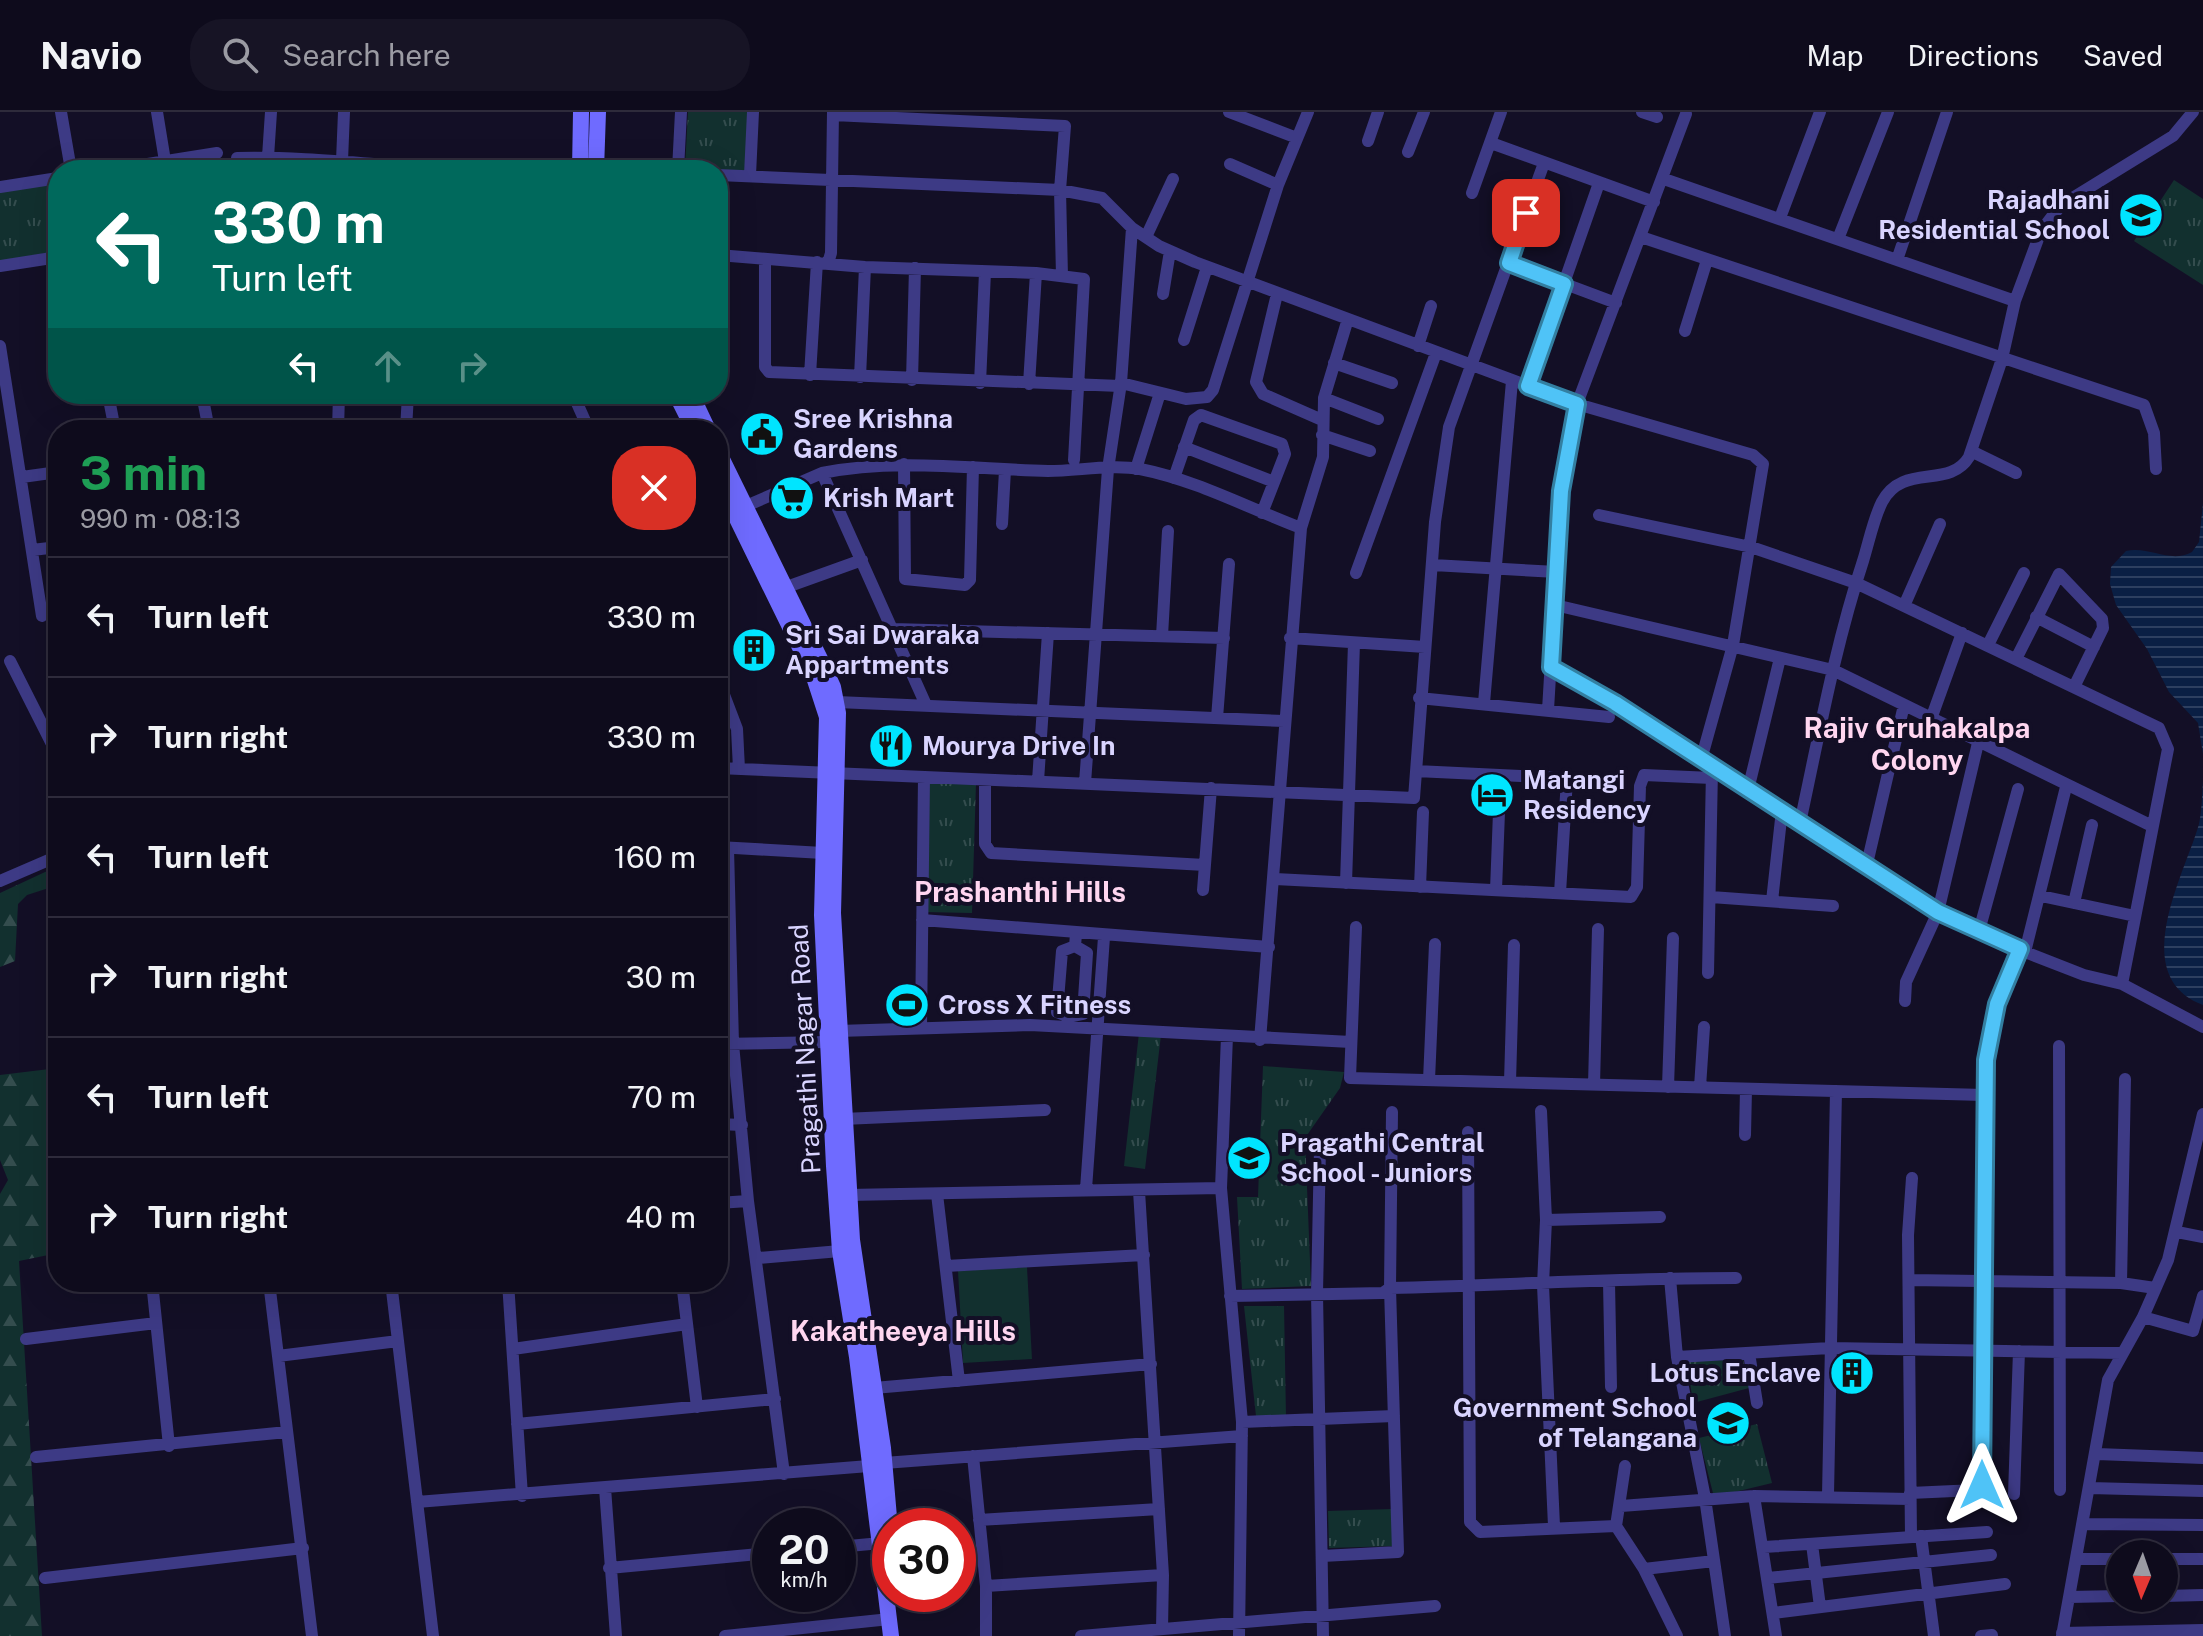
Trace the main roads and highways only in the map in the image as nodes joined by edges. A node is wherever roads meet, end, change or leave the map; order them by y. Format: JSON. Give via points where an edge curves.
{"nodes":[{"id":1,"x":581,"y":112,"type":"edge"},
{"id":2,"x":598,"y":112,"type":"edge"},
{"id":3,"x":580,"y":160,"type":"edge"},
{"id":4,"x":596,"y":160,"type":"edge"},
{"id":5,"x":728,"y":471,"type":"edge"},
{"id":6,"x":728,"y":503,"type":"edge"},
{"id":7,"x":830,"y":772,"type":"junction"},
{"id":8,"x":833,"y":1037,"type":"junction"},
{"id":9,"x":877,"y":1464,"type":"junction"},
{"id":10,"x":882,"y":1508,"type":"edge"},
{"id":11,"x":899,"y":1612,"type":"edge"},
{"id":12,"x":902,"y":1636,"type":"edge"}],
"edges":[{"from":1,"to":3,"type":"main road"},
{"from":2,"to":4,"type":"main road"},
{"from":5,"to":7,"type":"main road","name":"Pragathi Nagar Road","via":[[837,702]]},
{"from":6,"to":7,"type":"main road","name":"Pragathi Nagar Road","via":[[822,694]]},
{"from":7,"to":8,"type":"main road","name":"Pragathi Nagar Road"},
{"from":7,"to":8,"type":"main road","name":"Pragathi Nagar Road","via":[[823,853]]},
{"from":8,"to":9,"type":"main road","name":"Pragathi Nagar Road","via":[[874,1388]]},
{"from":8,"to":9,"type":"main road","name":"Pragathi Nagar Road","via":[[840,1251]]},
{"from":9,"to":10,"type":"main road","name":"Pragathi Nagar Road"},
{"from":11,"to":12,"type":"main road"}]}
